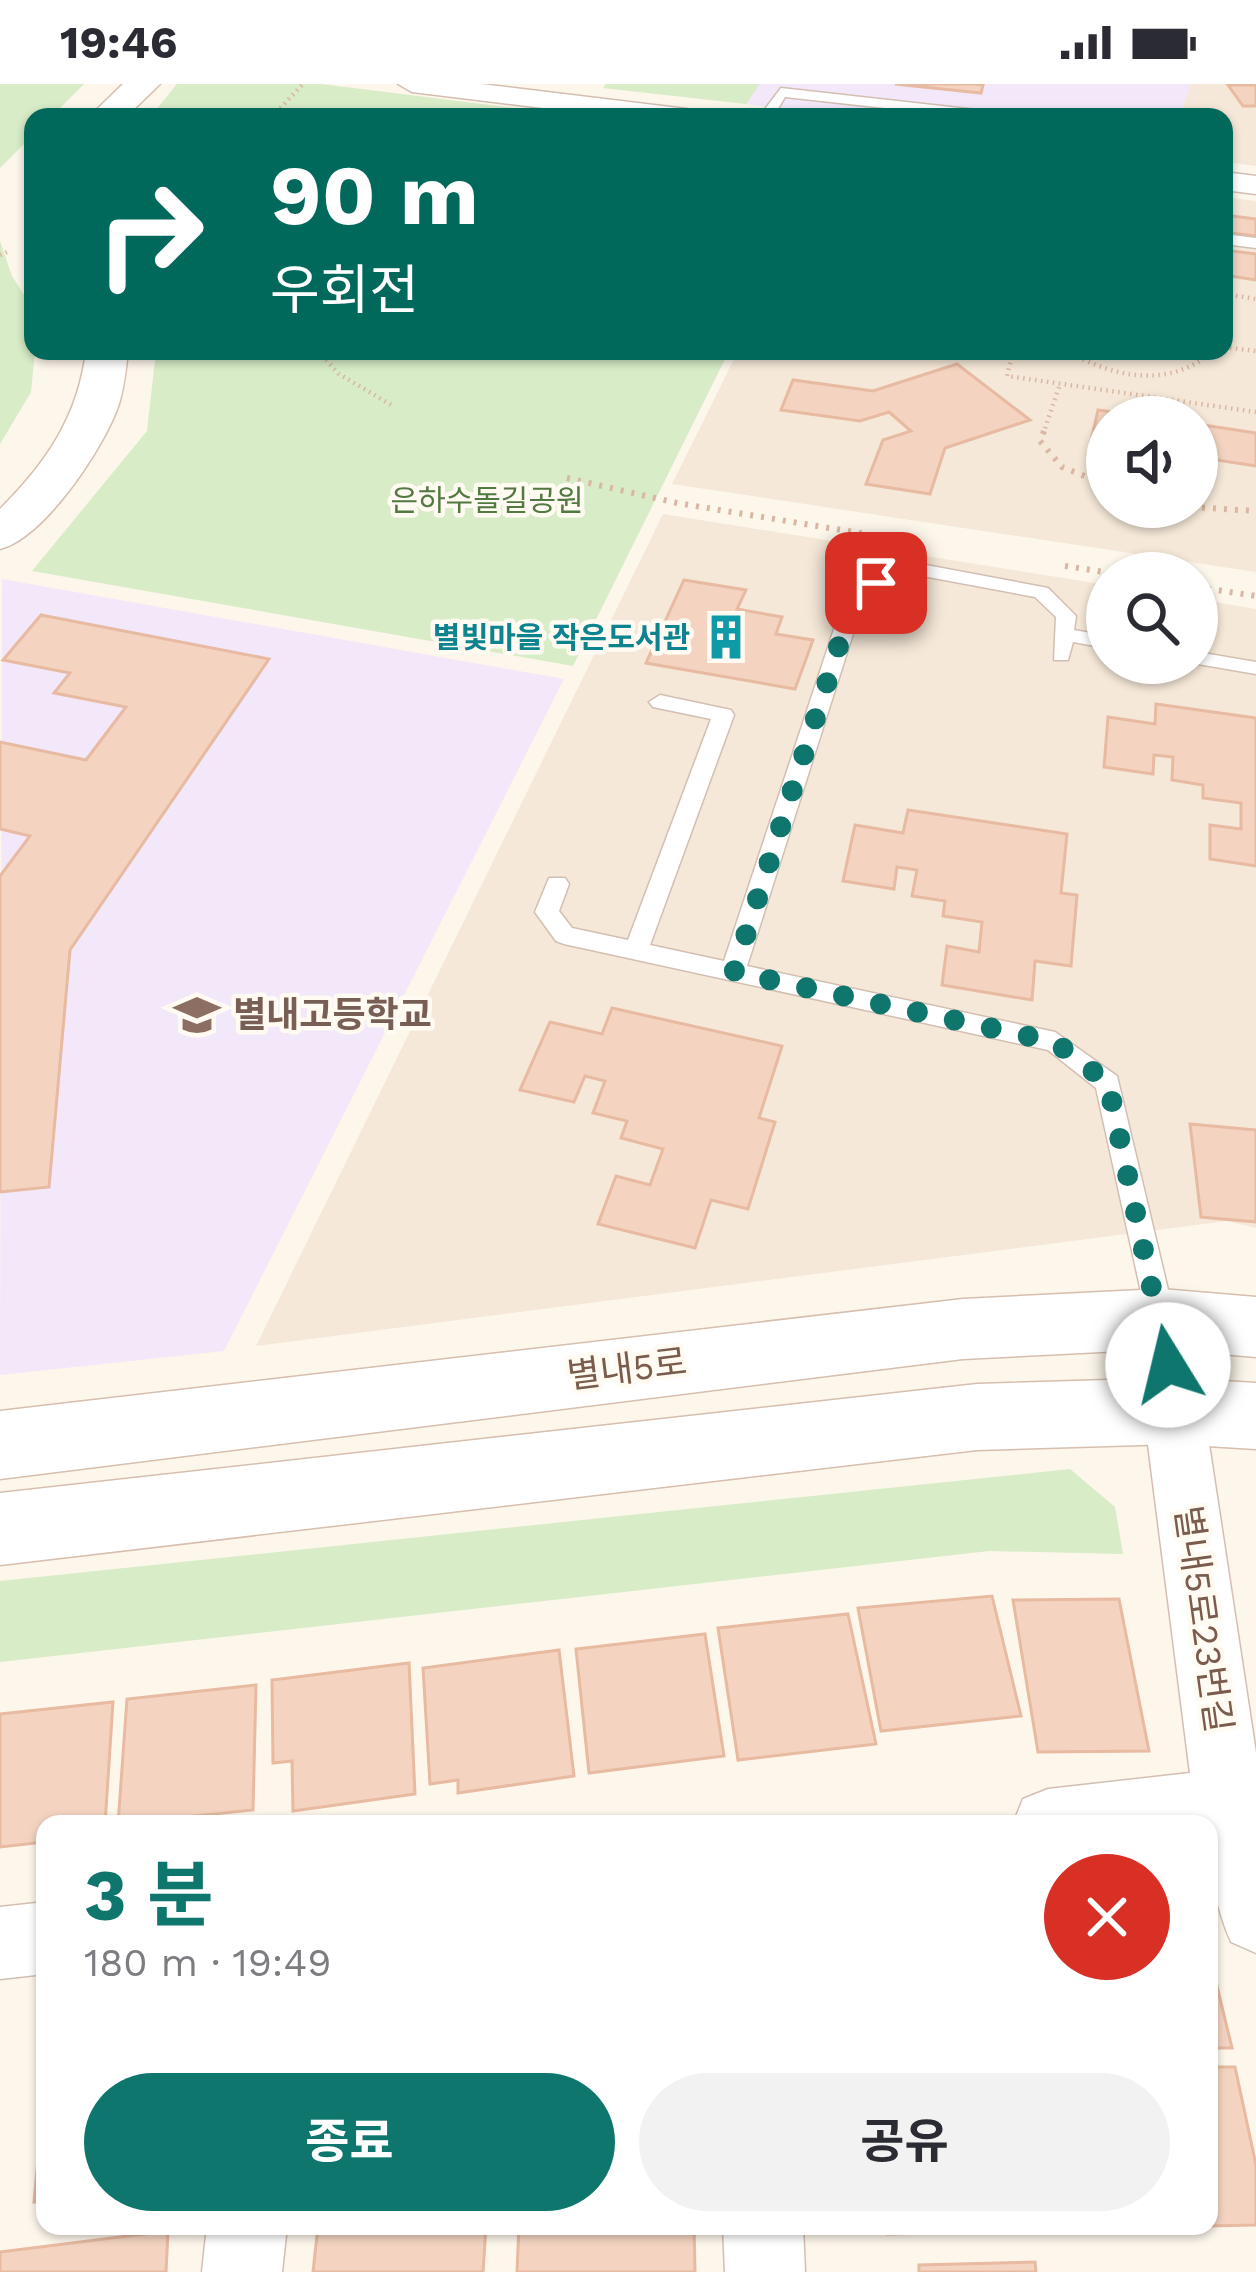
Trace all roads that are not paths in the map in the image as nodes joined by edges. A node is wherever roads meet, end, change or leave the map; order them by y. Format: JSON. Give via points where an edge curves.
{"nodes":[{"id":1,"x":143,"y":84,"type":"edge"},
{"id":2,"x":412,"y":84,"type":"edge"},
{"id":3,"x":116,"y":108,"type":"edge"},
{"id":4,"x":610,"y":108,"type":"edge"},
{"id":5,"x":771,"y":108,"type":"edge"},
{"id":6,"x":924,"y":108,"type":"edge"},
{"id":7,"x":105,"y":360,"type":"edge"},
{"id":8,"x":0,"y":535,"type":"edge"},
{"id":9,"x":1086,"y":643,"type":"edge"},
{"id":10,"x":1218,"y":662,"type":"edge"},
{"id":11,"x":1256,"y":668,"type":"edge"},
{"id":12,"x":660,"y":702,"type":"dead end"},
{"id":13,"x":557,"y":884,"type":"dead end"},
{"id":14,"x":636,"y":950,"type":"junction"},
{"id":15,"x":734,"y":972,"type":"junction"},
{"id":16,"x":1161,"y":1319,"type":"junction"},
{"id":17,"x":1256,"y":1327,"type":"edge"},
{"id":18,"x":1174,"y":1411,"type":"junction"},
{"id":19,"x":1256,"y":1416,"type":"edge"},
{"id":20,"x":0,"y":1445,"type":"edge"},
{"id":21,"x":0,"y":1528,"type":"edge"},
{"id":22,"x":1242,"y":1805,"type":"edge"},
{"id":23,"x":1140,"y":1815,"type":"edge"},
{"id":24,"x":1256,"y":1917,"type":"edge"},
{"id":25,"x":36,"y":1939,"type":"edge"},
{"id":26,"x":0,"y":1943,"type":"edge"},
{"id":27,"x":246,"y":2235,"type":"edge"},
{"id":28,"x":763,"y":2235,"type":"edge"},
{"id":29,"x":242,"y":2272,"type":"edge"},
{"id":30,"x":765,"y":2272,"type":"edge"}],
"edges":[{"from":1,"to":3,"type":"street"},
{"from":2,"to":4,"type":"street"},
{"from":5,"to":6,"type":"lane","via":[[781,92]]},
{"from":7,"to":8,"type":"street","via":[[82,442]]},
{"from":9,"to":15,"type":"lane","via":[[1063,645],[1066,616],[1041,592],[910,568],[876,583],[849,614]]},
{"from":10,"to":11,"type":"lane"},
{"from":12,"to":14,"type":"lane","via":[[723,715]]},
{"from":13,"to":14,"type":"lane","via":[[547,912],[564,934]]},
{"from":14,"to":15,"type":"lane"},
{"from":15,"to":16,"type":"lane","via":[[1055,1042],[1108,1083]]},
{"from":16,"to":17,"type":"street","name":"별내5로"},
{"from":16,"to":18,"type":"street","name":"별내5로23번길"},
{"from":16,"to":20,"type":"street","name":"별내5로","via":[[963,1329]]},
{"from":18,"to":19,"type":"street"},
{"from":18,"to":21,"type":"street","via":[[977,1417]]},
{"from":18,"to":22,"type":"street","name":"별내5로23번길"},
{"from":22,"to":23,"type":"street"},
{"from":22,"to":24,"type":"street","name":"별내5로23번길"},
{"from":25,"to":26,"type":"street"},
{"from":27,"to":29,"type":"street"},
{"from":28,"to":30,"type":"street"}]}
